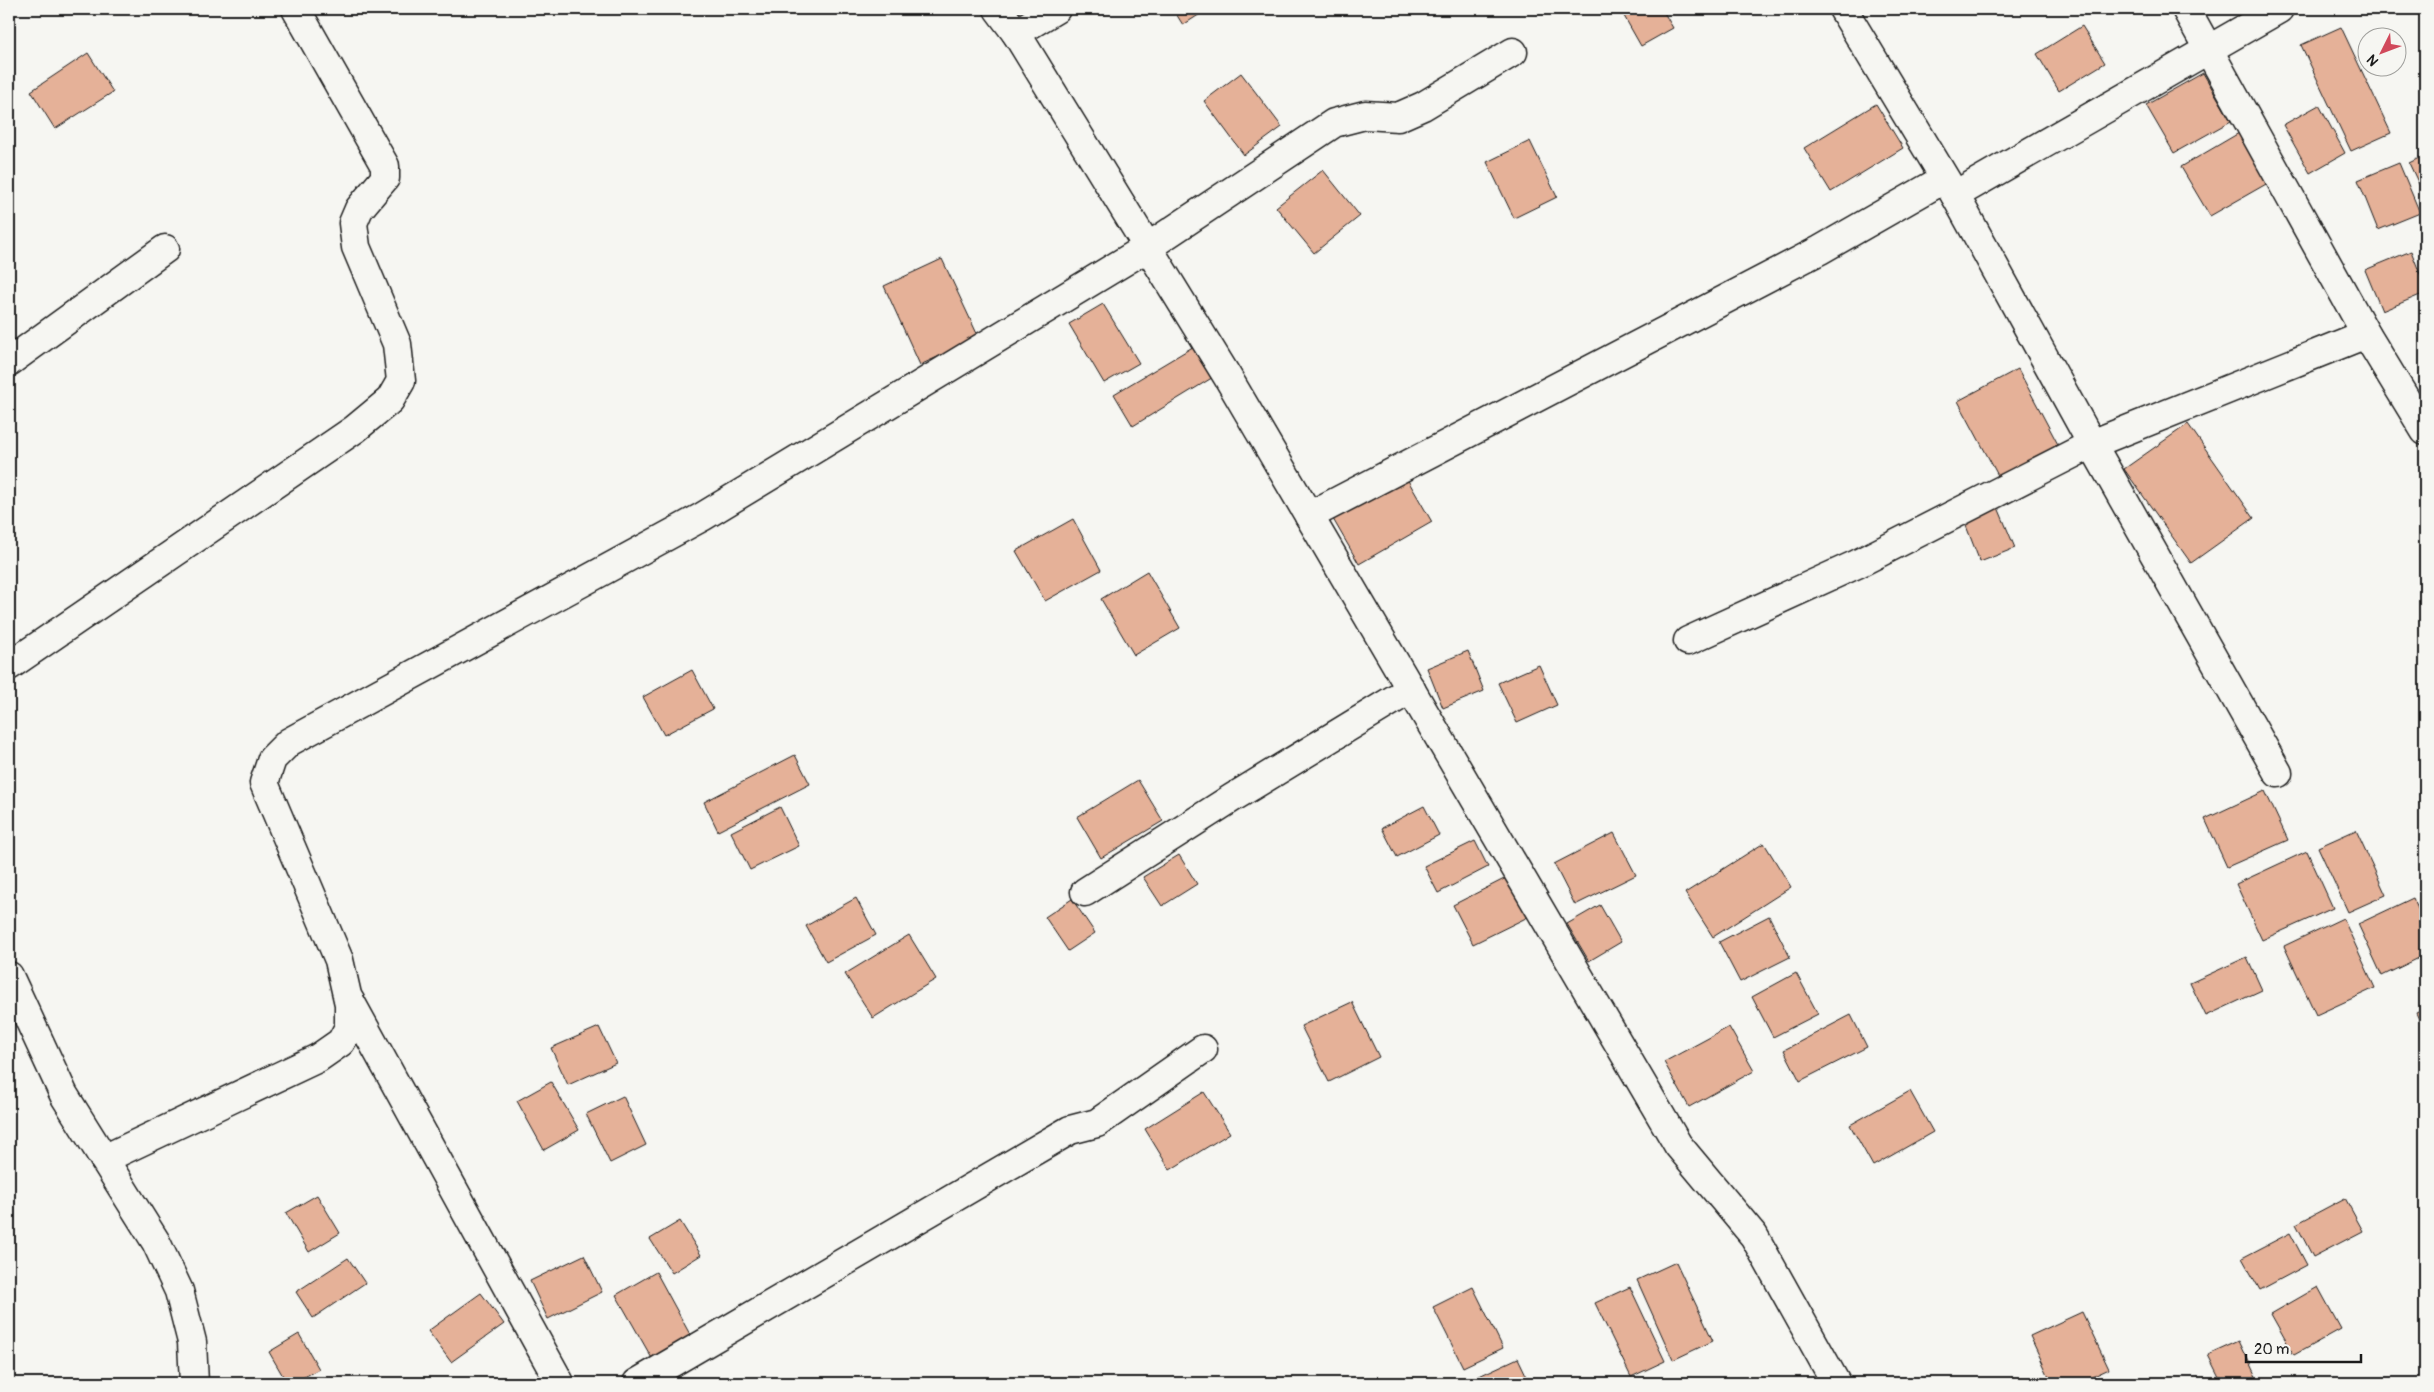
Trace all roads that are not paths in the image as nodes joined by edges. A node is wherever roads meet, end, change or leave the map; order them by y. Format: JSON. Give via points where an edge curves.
{"nodes":[{"id":1,"x":296,"y":9,"type":"edge"},
{"id":2,"x":998,"y":9,"type":"edge"},
{"id":3,"x":1056,"y":9,"type":"edge"},
{"id":4,"x":1843,"y":9,"type":"edge"},
{"id":5,"x":2186,"y":9,"type":"edge"},
{"id":6,"x":2279,"y":9,"type":"edge"},
{"id":7,"x":1016,"y":33,"type":"junction"},
{"id":8,"x":2210,"y":50,"type":"junction"},
{"id":9,"x":1513,"y":52,"type":"dead end"},
{"id":10,"x":1950,"y":187,"type":"junction"},
{"id":11,"x":1148,"y":246,"type":"junction"},
{"id":12,"x":165,"y":249,"type":"dead end"},
{"id":13,"x":2366,"y":334,"type":"junction"},
{"id":14,"x":9,"y":362,"type":"edge"},
{"id":15,"x":2425,"y":430,"type":"edge"},
{"id":16,"x":2092,"y":444,"type":"junction"},
{"id":17,"x":1309,"y":516,"type":"junction"},
{"id":18,"x":1688,"y":641,"type":"dead end"},
{"id":19,"x":9,"y":666,"type":"edge"},
{"id":20,"x":1411,"y":689,"type":"junction"},
{"id":21,"x":2278,"y":773,"type":"dead end"},
{"id":22,"x":1085,"y":892,"type":"dead end"},
{"id":23,"x":9,"y":976,"type":"edge"},
{"id":24,"x":346,"y":993,"type":"junction"},
{"id":25,"x":1203,"y":1049,"type":"dead end"},
{"id":26,"x":104,"y":1159,"type":"junction"},
{"id":27,"x":194,"y":1383,"type":"edge"},
{"id":28,"x":560,"y":1383,"type":"edge"},
{"id":29,"x":637,"y":1383,"type":"edge"},
{"id":30,"x":1836,"y":1383,"type":"edge"}],
"edges":[{"from":1,"to":19,"type":"street","via":[[385,166],[385,178],[359,209],[353,223],[356,247],[397,344],[402,381],[390,400],[355,429]]},
{"from":2,"to":7,"type":"street"},
{"from":3,"to":7,"type":"street"},
{"from":4,"to":10,"type":"street"},
{"from":5,"to":8,"type":"street"},
{"from":6,"to":8,"type":"street"},
{"from":7,"to":11,"type":"street"},
{"from":8,"to":10,"type":"street"},
{"from":8,"to":13,"type":"street"},
{"from":9,"to":11,"type":"street","via":[[1423,106],[1398,117],[1365,115],[1334,123]]},
{"from":10,"to":16,"type":"street"},
{"from":10,"to":17,"type":"street","via":[[1820,250]]},
{"from":11,"to":17,"type":"street"},
{"from":11,"to":24,"type":"street","via":[[702,517],[289,742],[272,758],[264,782],[339,960]]},
{"from":12,"to":14,"type":"street"},
{"from":13,"to":15,"type":"street"},
{"from":13,"to":16,"type":"street"},
{"from":16,"to":18,"type":"street","via":[[1856,564]]},
{"from":16,"to":21,"type":"street"},
{"from":17,"to":20,"type":"street"},
{"from":20,"to":22,"type":"street"},
{"from":20,"to":30,"type":"street","via":[[1678,1145],[1754,1236]]},
{"from":23,"to":26,"type":"street","via":[[64,1095]]},
{"from":24,"to":26,"type":"street","via":[[349,1027],[341,1042],[326,1053]]},
{"from":24,"to":28,"type":"street"},
{"from":25,"to":29,"type":"street","via":[[1097,1123],[1070,1130]]},
{"from":26,"to":27,"type":"street","via":[[156,1242],[179,1291],[192,1342]]}]}
